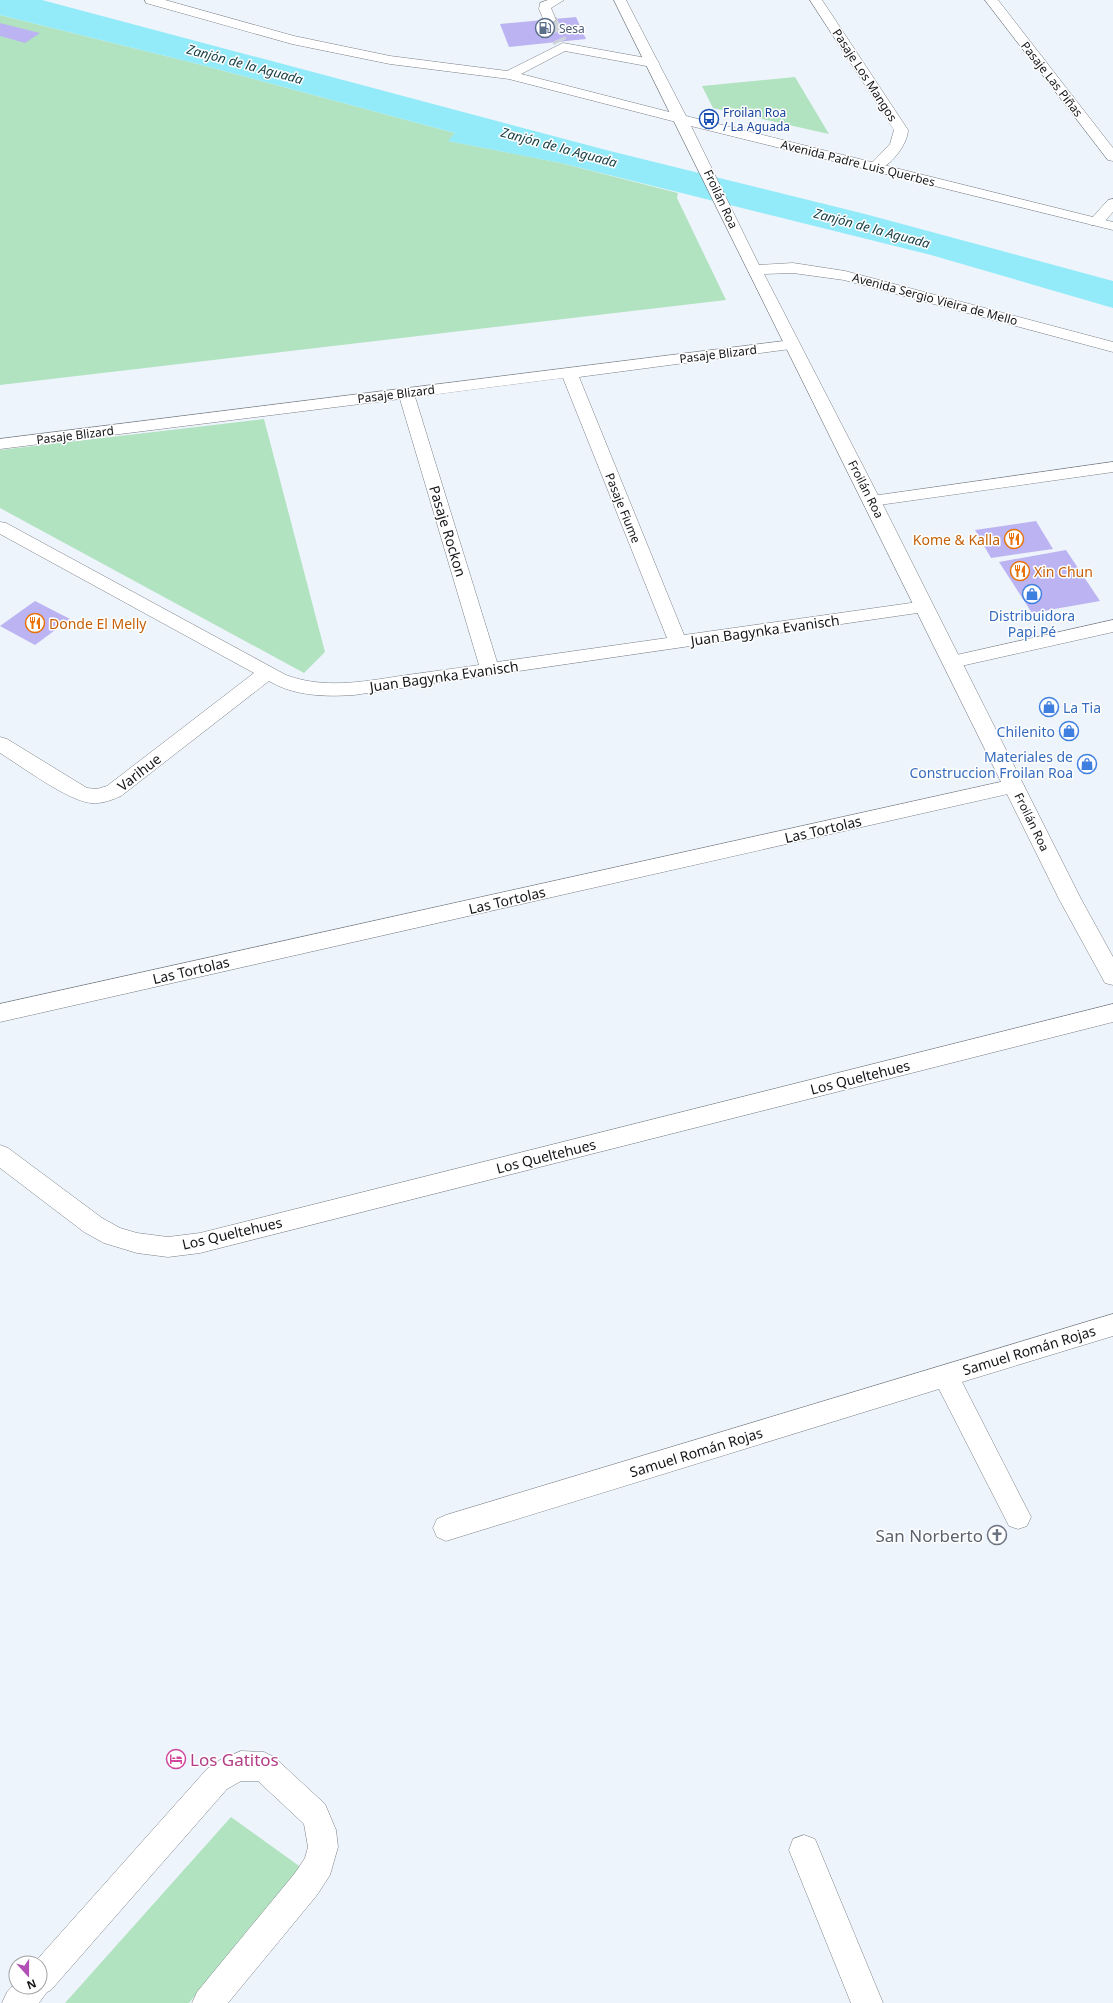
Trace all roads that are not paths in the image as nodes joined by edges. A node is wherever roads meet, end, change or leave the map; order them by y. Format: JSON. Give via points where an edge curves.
{"nodes":[{"id":1,"x":151,"y":0,"type":"edge"},
{"id":2,"x":558,"y":0,"type":"edge"},
{"id":3,"x":620,"y":0,"type":"edge"},
{"id":4,"x":816,"y":0,"type":"edge"},
{"id":5,"x":991,"y":0,"type":"edge"},
{"id":6,"x":550,"y":20,"type":"tunnel mouth"},
{"id":7,"x":652,"y":63,"type":"junction"},
{"id":8,"x":509,"y":75,"type":"junction"},
{"id":9,"x":680,"y":119,"type":"junction"},
{"id":10,"x":1113,"y":157,"type":"edge"},
{"id":11,"x":875,"y":167,"type":"junction"},
{"id":12,"x":1113,"y":203,"type":"edge"},
{"id":13,"x":1096,"y":222,"type":"junction"},
{"id":14,"x":1113,"y":226,"type":"edge"},
{"id":15,"x":754,"y":270,"type":"junction"},
{"id":16,"x":792,"y":345,"type":"junction"},
{"id":17,"x":1113,"y":347,"type":"edge"},
{"id":18,"x":569,"y":373,"type":"junction"},
{"id":19,"x":406,"y":393,"type":"junction"},
{"id":20,"x":0,"y":444,"type":"edge"},
{"id":21,"x":1113,"y":467,"type":"edge"},
{"id":22,"x":872,"y":501,"type":"junction"},
{"id":23,"x":0,"y":527,"type":"edge"},
{"id":24,"x":925,"y":607,"type":"junction"},
{"id":25,"x":1113,"y":626,"type":"edge"},
{"id":26,"x":678,"y":643,"type":"junction"},
{"id":27,"x":952,"y":662,"type":"junction"},
{"id":28,"x":490,"y":669,"type":"junction"},
{"id":29,"x":267,"y":673,"type":"junction"},
{"id":30,"x":0,"y":744,"type":"edge"},
{"id":31,"x":1014,"y":786,"type":"junction"},
{"id":32,"x":1113,"y":977,"type":"edge"},
{"id":33,"x":0,"y":1013,"type":"edge"},
{"id":34,"x":1113,"y":1013,"type":"edge"},
{"id":35,"x":0,"y":1155,"type":"edge"},
{"id":36,"x":1113,"y":1325,"type":"edge"},
{"id":37,"x":945,"y":1376,"type":"junction"},
{"id":38,"x":1018,"y":1517,"type":"dead end"},
{"id":39,"x":446,"y":1528,"type":"dead end"},
{"id":40,"x":804,"y":1850,"type":"dead end"},
{"id":41,"x":48,"y":1970,"type":"edge"},
{"id":42,"x":26,"y":1995,"type":"edge"},
{"id":43,"x":18,"y":2003,"type":"edge"},
{"id":44,"x":208,"y":2003,"type":"edge"},
{"id":45,"x":867,"y":2003,"type":"edge"}],
"edges":[{"from":1,"to":8,"type":"street","name":"Avenida Padre Luis Querbes","via":[[292,40],[390,60]]},
{"from":2,"to":6,"type":"street","via":[[545,6]]},
{"from":3,"to":7,"type":"street","name":"Froilán Roa"},
{"from":4,"to":11,"type":"street","name":"Pasaje Los Mangos","via":[[901,130],[897,145]]},
{"from":5,"to":10,"type":"street","name":"Pasaje Las Piñas"},
{"from":7,"to":8,"type":"street","via":[[562,44]]},
{"from":7,"to":9,"type":"street","name":"Froilán Roa"},
{"from":8,"to":9,"type":"street","name":"Avenida Padre Luis Querbes"},
{"from":9,"to":11,"type":"street","name":"Avenida Padre Luis Querbes"},
{"from":9,"to":15,"type":"street","name":"Froilán Roa"},
{"from":11,"to":13,"type":"street","name":"Avenida Padre Luis Querbes"},
{"from":12,"to":13,"type":"street"},
{"from":13,"to":14,"type":"street","name":"Avenida Padre Luis Querbes"},
{"from":15,"to":16,"type":"street","name":"Froilán Roa"},
{"from":15,"to":17,"type":"street","name":"Avenida Sergio Vieira de Mello","via":[[793,268],[846,276]]},
{"from":16,"to":18,"type":"street","name":"Pasaje Blizard"},
{"from":16,"to":22,"type":"street","name":"Froilán Roa"},
{"from":18,"to":19,"type":"street","name":"Pasaje Blizard"},
{"from":18,"to":26,"type":"street","name":"Pasaje Fiume"},
{"from":19,"to":20,"type":"street","name":"Pasaje Blizard"},
{"from":19,"to":28,"type":"street","name":"Pasaje Rockon"},
{"from":21,"to":22,"type":"street"},
{"from":22,"to":24,"type":"street","name":"Froilán Roa"},
{"from":23,"to":29,"type":"street","name":"Juan Bagynka Evanisch"},
{"from":24,"to":26,"type":"street","name":"Juan Bagynka Evanisch"},
{"from":24,"to":27,"type":"street","name":"Froilán Roa"},
{"from":25,"to":27,"type":"street"},
{"from":26,"to":28,"type":"street","name":"Juan Bagynka Evanisch"},
{"from":27,"to":31,"type":"street","name":"Froilán Roa"},
{"from":28,"to":29,"type":"street","name":"Juan Bagynka Evanisch","via":[[331,691],[307,689]]},
{"from":29,"to":30,"type":"street","name":"Varihue","via":[[106,795],[87,796],[80,793]]},
{"from":31,"to":32,"type":"street","name":"Froilán Roa","via":[[1070,899]]},
{"from":31,"to":33,"type":"street","name":"Las Tortolas"},
{"from":34,"to":35,"type":"street","name":"Los Queltehues","via":[[200,1243],[168,1247],[137,1243],[113,1236],[94,1225]]},
{"from":36,"to":37,"type":"street","name":"Samuel Román Rojas"},
{"from":37,"to":38,"type":"street","name":"Samuel Román Rojas"},
{"from":37,"to":39,"type":"street","name":"Samuel Román Rojas"},
{"from":40,"to":45,"type":"street"},
{"from":41,"to":44,"type":"street","via":[[217,1780],[230,1770],[241,1766],[264,1767],[315,1814],[322,1830],[323,1847],[319,1864],[306,1884]]},
{"from":42,"to":43,"type":"street"}]}
